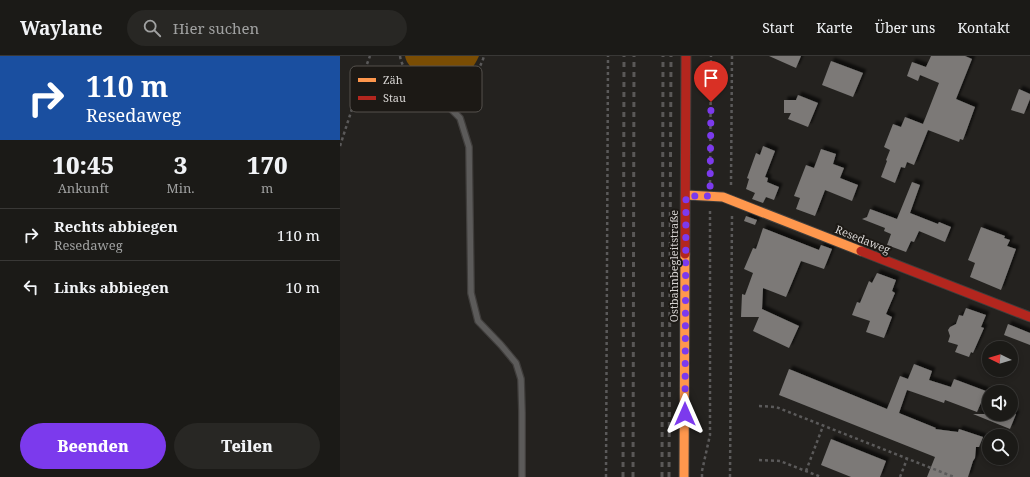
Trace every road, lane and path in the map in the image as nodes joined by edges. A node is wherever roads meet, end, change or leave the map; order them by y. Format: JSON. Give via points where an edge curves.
{"nodes":[{"id":1,"x":370,"y":56,"type":"edge"},
{"id":2,"x":400,"y":56,"type":"edge"},
{"id":3,"x":484,"y":56,"type":"edge"},
{"id":4,"x":608,"y":56,"type":"edge"},
{"id":5,"x":686,"y":56,"type":"edge"},
{"id":6,"x":711,"y":56,"type":"edge"},
{"id":7,"x":732,"y":56,"type":"edge"},
{"id":8,"x":367,"y":66,"type":"edge"},
{"id":9,"x":403,"y":66,"type":"edge"},
{"id":10,"x":481,"y":66,"type":"edge"},
{"id":11,"x":351,"y":112,"type":"edge"},
{"id":12,"x":454,"y":112,"type":"edge"},
{"id":13,"x":340,"y":146,"type":"edge"},
{"id":14,"x":731,"y":190,"type":"dead end"},
{"id":15,"x":686,"y":196,"type":"junction"},
{"id":16,"x":710,"y":196,"type":"junction"},
{"id":17,"x":732,"y":214,"type":"dead end"},
{"id":18,"x":1030,"y":317,"type":"edge"},
{"id":19,"x":759,"y":406,"type":"dead end"},
{"id":20,"x":823,"y":426,"type":"junction"},
{"id":21,"x":907,"y":458,"type":"junction"},
{"id":22,"x":759,"y":460,"type":"dead end"},
{"id":23,"x":806,"y":471,"type":"junction"},
{"id":24,"x":522,"y":477,"type":"edge"},
{"id":25,"x":606,"y":477,"type":"edge"},
{"id":26,"x":684,"y":477,"type":"edge"},
{"id":27,"x":702,"y":477,"type":"edge"},
{"id":28,"x":730,"y":477,"type":"edge"},
{"id":29,"x":821,"y":477,"type":"edge"},
{"id":30,"x":900,"y":477,"type":"edge"},
{"id":31,"x":954,"y":477,"type":"edge"}],
"edges":[{"from":1,"to":8,"type":"path"},
{"from":2,"to":9,"type":"path"},
{"from":3,"to":10,"type":"path"},
{"from":4,"to":25,"type":"path"},
{"from":5,"to":15,"type":"street","name":"Ostbahnbegleitstraße"},
{"from":6,"to":16,"type":"path"},
{"from":7,"to":14,"type":"path"},
{"from":11,"to":13,"type":"path"},
{"from":12,"to":24,"type":"lane","via":[[460,118],[469,147],[471,293],[478,321],[516,363],[521,379]]},
{"from":15,"to":16,"type":"street","name":"Resedaweg"},
{"from":15,"to":26,"type":"street","name":"Ostbahnbegleitstraße"},
{"from":16,"to":18,"type":"street","name":"Resedaweg","via":[[723,197],[742,204]]},
{"from":16,"to":27,"type":"path","via":[[710,435]]},
{"from":17,"to":28,"type":"path"},
{"from":19,"to":20,"type":"path","via":[[776,407]]},
{"from":20,"to":21,"type":"path"},
{"from":20,"to":23,"type":"path"},
{"from":21,"to":30,"type":"path"},
{"from":21,"to":31,"type":"path"},
{"from":22,"to":23,"type":"path","via":[[780,461]]},
{"from":23,"to":29,"type":"path"}]}
